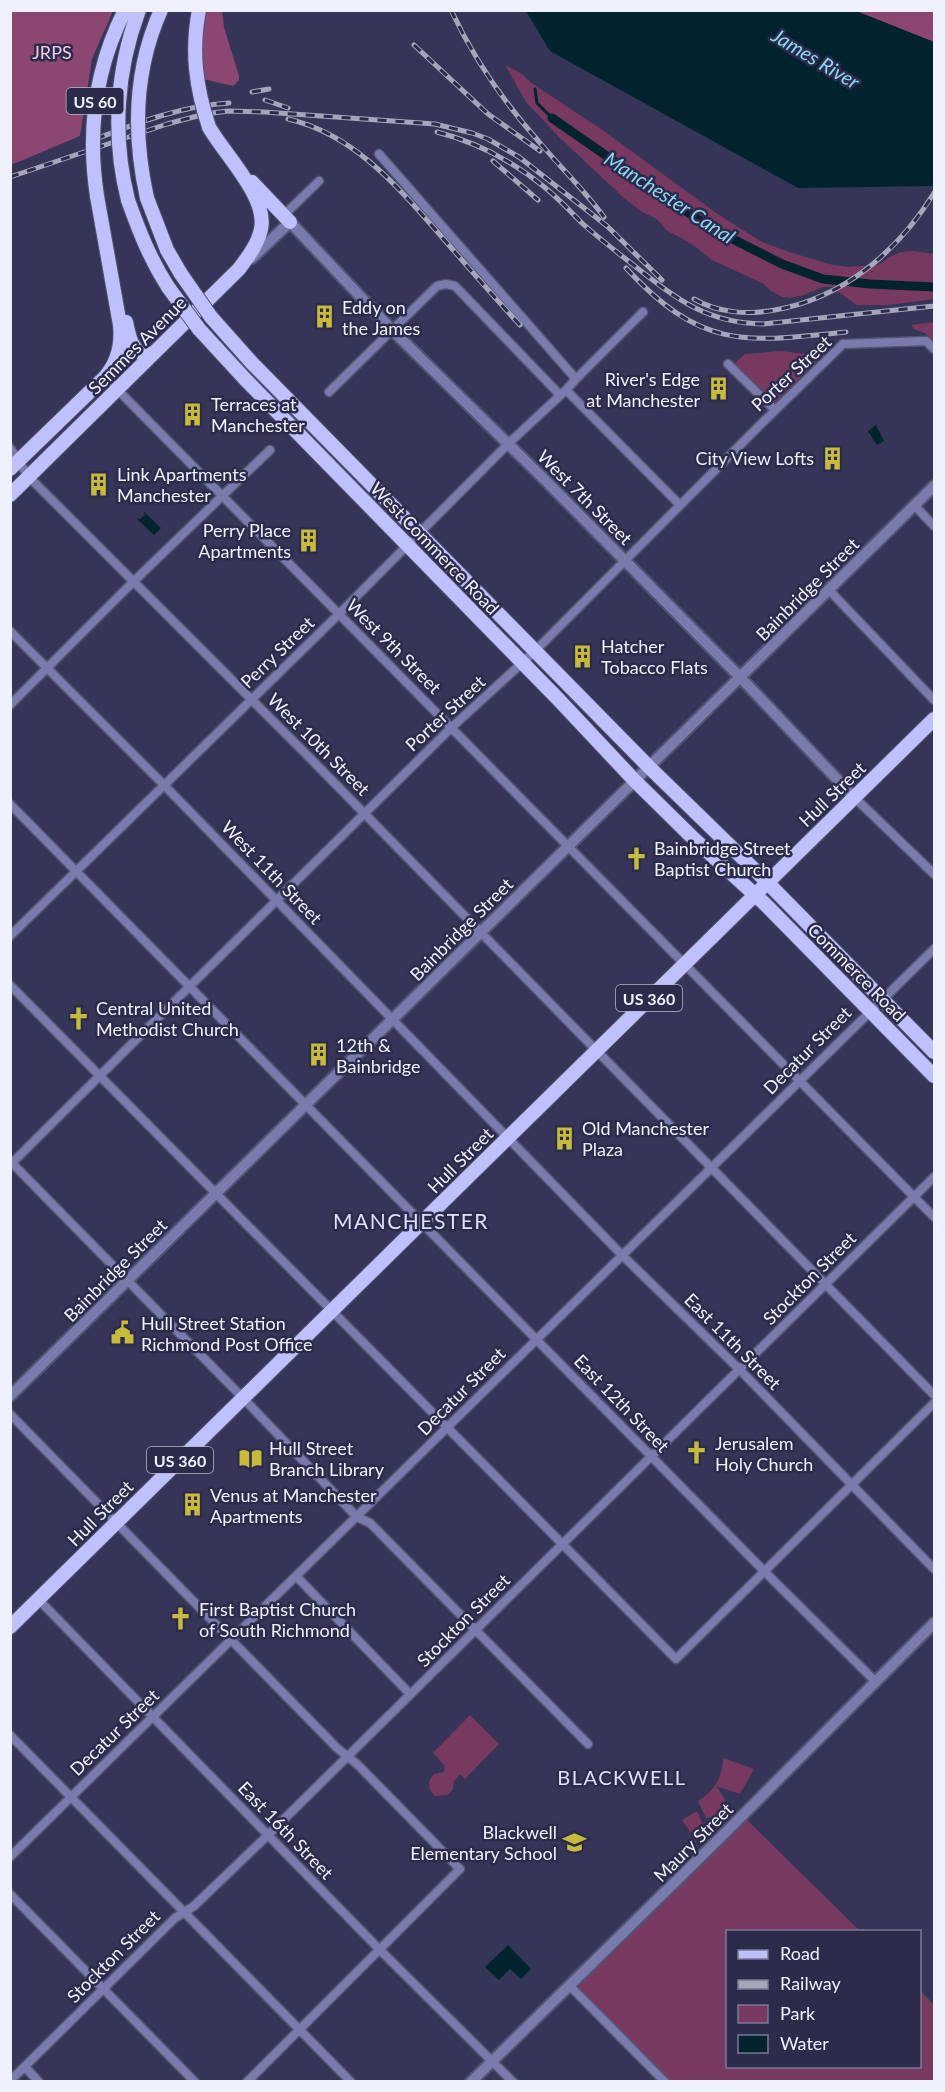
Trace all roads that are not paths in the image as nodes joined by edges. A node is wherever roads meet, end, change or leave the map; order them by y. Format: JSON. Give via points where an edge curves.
{"nodes":[{"id":1,"x":125,"y":10,"type":"edge"},
{"id":2,"x":139,"y":10,"type":"edge"},
{"id":3,"x":161,"y":10,"type":"edge"},
{"id":4,"x":199,"y":10,"type":"edge"},
{"id":5,"x":379,"y":154,"type":"dead end"},
{"id":6,"x":238,"y":167,"type":"junction"},
{"id":7,"x":319,"y":181,"type":"dead end"},
{"id":8,"x":287,"y":219,"type":"junction"},
{"id":9,"x":239,"y":269,"type":"junction"},
{"id":10,"x":113,"y":283,"type":"junction"},
{"id":11,"x":644,"y":312,"type":"dead end"},
{"id":12,"x":392,"y":330,"type":"junction"},
{"id":13,"x":934,"y":349,"type":"edge"},
{"id":14,"x":154,"y":353,"type":"junction"},
{"id":15,"x":728,"y":364,"type":"dead end"},
{"id":16,"x":105,"y":377,"type":"junction"},
{"id":17,"x":576,"y":379,"type":"junction"},
{"id":18,"x":117,"y":389,"type":"junction"},
{"id":19,"x":329,"y":392,"type":"dead end"},
{"id":20,"x":563,"y":392,"type":"junction"},
{"id":21,"x":775,"y":410,"type":"junction"},
{"id":22,"x":509,"y":443,"type":"junction"},
{"id":23,"x":10,"y":448,"type":"edge"},
{"id":24,"x":270,"y":450,"type":"dead end"},
{"id":25,"x":13,"y":463,"type":"edge"},
{"id":26,"x":29,"y":477,"type":"junction"},
{"id":27,"x":934,"y":486,"type":"edge"},
{"id":28,"x":10,"y":495,"type":"edge"},
{"id":29,"x":223,"y":496,"type":"junction"},
{"id":30,"x":680,"y":505,"type":"junction"},
{"id":31,"x":915,"y":506,"type":"junction"},
{"id":32,"x":934,"y":526,"type":"edge"},
{"id":33,"x":419,"y":533,"type":"junction"},
{"id":34,"x":407,"y":545,"type":"junction"},
{"id":35,"x":625,"y":561,"type":"junction"},
{"id":36,"x":134,"y":581,"type":"junction"},
{"id":37,"x":829,"y":590,"type":"junction"},
{"id":38,"x":339,"y":614,"type":"junction"},
{"id":39,"x":10,"y":631,"type":"edge"},
{"id":40,"x":535,"y":651,"type":"junction"},
{"id":41,"x":523,"y":662,"type":"junction"},
{"id":42,"x":48,"y":668,"type":"junction"},
{"id":43,"x":741,"y":678,"type":"junction"},
{"id":44,"x":252,"y":699,"type":"junction"},
{"id":45,"x":934,"y":700,"type":"edge"},
{"id":46,"x":10,"y":705,"type":"edge"},
{"id":47,"x":934,"y":719,"type":"edge"},
{"id":48,"x":451,"y":728,"type":"junction"},
{"id":49,"x":649,"y":767,"type":"junction"},
{"id":50,"x":635,"y":781,"type":"junction"},
{"id":51,"x":164,"y":785,"type":"junction"},
{"id":52,"x":854,"y":796,"type":"junction"},
{"id":53,"x":10,"y":804,"type":"edge"},
{"id":54,"x":365,"y":813,"type":"junction"},
{"id":55,"x":568,"y":847,"type":"junction"},
{"id":56,"x":76,"y":872,"type":"junction"},
{"id":57,"x":934,"y":874,"type":"edge"},
{"id":58,"x":767,"y":882,"type":"junction"},
{"id":59,"x":754,"y":894,"type":"junction"},
{"id":60,"x":277,"y":900,"type":"junction"},
{"id":61,"x":481,"y":933,"type":"junction"},
{"id":62,"x":10,"y":936,"type":"edge"},
{"id":63,"x":934,"y":949,"type":"edge"},
{"id":64,"x":684,"y":963,"type":"junction"},
{"id":65,"x":10,"y":985,"type":"edge"},
{"id":66,"x":189,"y":987,"type":"junction"},
{"id":67,"x":882,"y":999,"type":"junction"},
{"id":68,"x":870,"y":1011,"type":"junction"},
{"id":69,"x":393,"y":1019,"type":"junction"},
{"id":70,"x":597,"y":1049,"type":"junction"},
{"id":71,"x":934,"y":1052,"type":"edge"},
{"id":72,"x":100,"y":1076,"type":"junction"},
{"id":73,"x":934,"y":1076,"type":"edge"},
{"id":74,"x":800,"y":1080,"type":"junction"},
{"id":75,"x":306,"y":1105,"type":"junction"},
{"id":76,"x":508,"y":1137,"type":"junction"},
{"id":77,"x":11,"y":1163,"type":"edge"},
{"id":78,"x":711,"y":1168,"type":"junction"},
{"id":79,"x":934,"y":1177,"type":"edge"},
{"id":80,"x":216,"y":1194,"type":"junction"},
{"id":81,"x":915,"y":1197,"type":"junction"},
{"id":82,"x":934,"y":1217,"type":"edge"},
{"id":83,"x":422,"y":1223,"type":"junction"},
{"id":84,"x":623,"y":1256,"type":"junction"},
{"id":85,"x":128,"y":1280,"type":"junction"},
{"id":86,"x":827,"y":1284,"type":"junction"},
{"id":87,"x":332,"y":1311,"type":"junction"},
{"id":88,"x":537,"y":1339,"type":"junction"},
{"id":89,"x":740,"y":1369,"type":"junction"},
{"id":90,"x":934,"y":1395,"type":"edge"},
{"id":91,"x":10,"y":1396,"type":"edge"},
{"id":92,"x":243,"y":1398,"type":"junction"},
{"id":93,"x":934,"y":1403,"type":"edge"},
{"id":94,"x":10,"y":1414,"type":"edge"},
{"id":95,"x":447,"y":1428,"type":"junction"},
{"id":96,"x":651,"y":1456,"type":"junction"},
{"id":97,"x":852,"y":1485,"type":"junction"},
{"id":98,"x":357,"y":1517,"type":"junction"},
{"id":99,"x":116,"y":1522,"type":"junction"},
{"id":100,"x":562,"y":1545,"type":"junction"},
{"id":101,"x":934,"y":1569,"type":"edge"},
{"id":102,"x":764,"y":1571,"type":"junction"},
{"id":103,"x":297,"y":1577,"type":"junction"},
{"id":104,"x":38,"y":1599,"type":"junction"},
{"id":105,"x":934,"y":1623,"type":"edge"},
{"id":106,"x":10,"y":1627,"type":"edge"},
{"id":107,"x":475,"y":1630,"type":"junction"},
{"id":108,"x":231,"y":1641,"type":"junction"},
{"id":109,"x":876,"y":1682,"type":"junction"},
{"id":110,"x":410,"y":1694,"type":"junction"},
{"id":111,"x":153,"y":1716,"type":"junction"},
{"id":112,"x":10,"y":1735,"type":"edge"},
{"id":113,"x":588,"y":1744,"type":"dead end"},
{"id":114,"x":347,"y":1756,"type":"junction"},
{"id":115,"x":71,"y":1797,"type":"junction"},
{"id":116,"x":268,"y":1834,"type":"junction"},
{"id":117,"x":10,"y":1857,"type":"edge"},
{"id":118,"x":10,"y":1893,"type":"edge"},
{"id":119,"x":185,"y":1912,"type":"junction"},
{"id":120,"x":380,"y":1950,"type":"junction"},
{"id":121,"x":569,"y":1985,"type":"junction"},
{"id":122,"x":104,"y":1988,"type":"junction"},
{"id":123,"x":300,"y":2029,"type":"junction"},
{"id":124,"x":492,"y":2061,"type":"junction"},
{"id":125,"x":25,"y":2067,"type":"junction"},
{"id":126,"x":10,"y":2081,"type":"edge"},
{"id":127,"x":39,"y":2082,"type":"edge"},
{"id":128,"x":195,"y":2082,"type":"edge"},
{"id":129,"x":247,"y":2082,"type":"edge"},
{"id":130,"x":351,"y":2082,"type":"edge"},
{"id":131,"x":471,"y":2082,"type":"edge"},
{"id":132,"x":513,"y":2082,"type":"edge"},
{"id":133,"x":665,"y":2082,"type":"edge"}],
"edges":[{"from":1,"to":10,"type":"main road","number":"US 60","bridge":true,"via":[[102,67],[92,137],[93,172]]},
{"from":2,"to":34,"type":"main road","name":"West Commerce Road","bridge":true,"via":[[118,106],[120,157],[128,200],[156,267],[199,329],[236,370]]},
{"from":3,"to":33,"type":"main road","name":"West Commerce Road","bridge":true,"via":[[144,61],[139,149],[147,198],[162,240],[211,317]]},
{"from":4,"to":6,"type":"main road","bridge":true,"via":[[195,34],[198,92],[209,127]]},
{"from":5,"to":17,"type":"street"},
{"from":6,"to":8,"type":"main road"},
{"from":6,"to":9,"type":"main road","via":[[262,219],[258,239]]},
{"from":7,"to":8,"type":"street"},
{"from":8,"to":9,"type":"street","name":"Semmes Avenue"},
{"from":8,"to":12,"type":"street","name":"West 7th Street"},
{"from":9,"to":14,"type":"main road","name":"Semmes Avenue"},
{"from":10,"to":14,"type":"main road","via":[[132,344],[144,355]]},
{"from":10,"to":16,"type":"main road","number":"US 60","via":[[120,342],[114,365]]},
{"from":11,"to":17,"type":"street","name":"Perry Street"},
{"from":12,"to":19,"type":"street"},
{"from":12,"to":20,"type":"street","via":[[437,286],[451,284]]},
{"from":12,"to":22,"type":"street","name":"West 7th Street"},
{"from":13,"to":21,"type":"street","name":"Porter Street","via":[[926,341],[843,345]]},
{"from":14,"to":18,"type":"main road","name":"Semmes Avenue"},
{"from":15,"to":21,"type":"street"},
{"from":16,"to":18,"type":"street","name":"West 9th Street"},
{"from":16,"to":25,"type":"main road","name":"Semmes Avenue","number":"US 60"},
{"from":17,"to":20,"type":"street","name":"Perry Street"},
{"from":18,"to":26,"type":"main road","name":"Semmes Avenue"},
{"from":18,"to":29,"type":"street","name":"West 9th Street"},
{"from":20,"to":22,"type":"street","name":"Perry Street"},
{"from":20,"to":30,"type":"street"},
{"from":21,"to":30,"type":"street","name":"Porter Street"},
{"from":22,"to":33,"type":"street","name":"Perry Street"},
{"from":22,"to":35,"type":"street","name":"West 7th Street"},
{"from":23,"to":25,"type":"street","name":"West 10th Street"},
{"from":24,"to":29,"type":"street"},
{"from":25,"to":26,"type":"street","name":"West 10th Street"},
{"from":26,"to":28,"type":"main road","name":"Semmes Avenue"},
{"from":26,"to":36,"type":"street","name":"West 10th Street"},
{"from":27,"to":31,"type":"street","name":"Bainbridge Street"},
{"from":29,"to":36,"type":"street"},
{"from":29,"to":38,"type":"street","name":"West 9th Street"},
{"from":30,"to":35,"type":"street","name":"Porter Street"},
{"from":31,"to":32,"type":"street"},
{"from":31,"to":37,"type":"street","name":"Bainbridge Street"},
{"from":33,"to":34,"type":"street","name":"Perry Street"},
{"from":33,"to":40,"type":"main road","name":"West Commerce Road"},
{"from":34,"to":38,"type":"street","name":"Perry Street"},
{"from":34,"to":41,"type":"main road","name":"West Commerce Road"},
{"from":35,"to":40,"type":"street","name":"Porter Street"},
{"from":35,"to":43,"type":"street","name":"West 7th Street"},
{"from":36,"to":42,"type":"street"},
{"from":36,"to":44,"type":"street","name":"West 10th Street"},
{"from":37,"to":43,"type":"street","name":"Bainbridge Street"},
{"from":37,"to":45,"type":"street"},
{"from":38,"to":44,"type":"street","name":"Perry Street"},
{"from":38,"to":48,"type":"street","name":"West 9th Street"},
{"from":39,"to":42,"type":"street","name":"West 11th Street"},
{"from":40,"to":41,"type":"street","name":"Porter Street"},
{"from":40,"to":49,"type":"main road","name":"West Commerce Road"},
{"from":41,"to":48,"type":"street","name":"Porter Street"},
{"from":41,"to":50,"type":"main road","name":"West Commerce Road"},
{"from":42,"to":46,"type":"street"},
{"from":42,"to":51,"type":"street","name":"West 11th Street"},
{"from":43,"to":49,"type":"street","name":"Bainbridge Street"},
{"from":43,"to":52,"type":"street","name":"West 7th Street"},
{"from":44,"to":51,"type":"street","name":"Perry Street"},
{"from":44,"to":54,"type":"street","name":"West 10th Street"},
{"from":47,"to":52,"type":"main road","name":"Hull Street","number":"US 360"},
{"from":48,"to":54,"type":"street","name":"Porter Street"},
{"from":48,"to":55,"type":"street","name":"West 9th Street"},
{"from":49,"to":50,"type":"street","name":"Bainbridge Street"},
{"from":49,"to":58,"type":"main road","name":"West Commerce Road"},
{"from":50,"to":55,"type":"street","name":"Bainbridge Street"},
{"from":50,"to":59,"type":"main road","name":"West Commerce Road"},
{"from":51,"to":56,"type":"street","name":"Perry Street"},
{"from":51,"to":60,"type":"street","name":"West 11th Street"},
{"from":52,"to":57,"type":"street"},
{"from":52,"to":58,"type":"main road","name":"Hull Street","number":"US 360"},
{"from":53,"to":56,"type":"street","name":"East 12th Street"},
{"from":54,"to":60,"type":"street","name":"Porter Street"},
{"from":54,"to":61,"type":"street","name":"West 10th Street"},
{"from":55,"to":61,"type":"street","name":"Bainbridge Street"},
{"from":55,"to":64,"type":"street","name":"West 9th Street"},
{"from":56,"to":62,"type":"street","name":"Perry Street"},
{"from":56,"to":66,"type":"street","name":"East 12th Street"},
{"from":58,"to":59,"type":"main road","name":"Hull Street","number":"US 360"},
{"from":58,"to":67,"type":"main road","name":"Commerce Road"},
{"from":59,"to":64,"type":"main road","name":"Hull Street","number":"US 360"},
{"from":59,"to":68,"type":"main road","name":"Commerce Road"},
{"from":60,"to":66,"type":"street","name":"Porter Street"},
{"from":60,"to":69,"type":"street","name":"West 11th Street"},
{"from":61,"to":69,"type":"street","name":"Bainbridge Street"},
{"from":61,"to":70,"type":"street","name":"West 10th Street"},
{"from":63,"to":67,"type":"street","name":"Decatur Street"},
{"from":64,"to":70,"type":"main road","name":"Hull Street","number":"US 360"},
{"from":64,"to":74,"type":"street","name":"West 9th Street"},
{"from":65,"to":72,"type":"street"},
{"from":66,"to":72,"type":"street","name":"Porter Street"},
{"from":66,"to":75,"type":"street","name":"East 12th Street"},
{"from":67,"to":68,"type":"street","name":"Decatur Street"},
{"from":67,"to":71,"type":"main road","name":"Commerce Road"},
{"from":68,"to":73,"type":"main road","name":"Commerce Road"},
{"from":68,"to":74,"type":"street","name":"Decatur Street"},
{"from":69,"to":75,"type":"street","name":"Bainbridge Street"},
{"from":69,"to":76,"type":"street","name":"West 11th Street"},
{"from":70,"to":76,"type":"main road","name":"Hull Street","number":"US 360"},
{"from":70,"to":78,"type":"street","name":"West 10th Street"},
{"from":72,"to":77,"type":"street","name":"Porter Street"},
{"from":72,"to":80,"type":"street"},
{"from":74,"to":78,"type":"street","name":"Decatur Street"},
{"from":74,"to":81,"type":"street","name":"West 9th Street"},
{"from":75,"to":80,"type":"street","name":"Bainbridge Street"},
{"from":75,"to":83,"type":"street","name":"East 12th Street"},
{"from":76,"to":83,"type":"main road","name":"Hull Street","number":"US 360"},
{"from":76,"to":84,"type":"street","name":"East 11th Street"},
{"from":77,"to":85,"type":"street"},
{"from":78,"to":84,"type":"street","name":"Decatur Street"},
{"from":78,"to":86,"type":"street","name":"West 10th Street"},
{"from":79,"to":81,"type":"street","name":"Stockton Street"},
{"from":80,"to":85,"type":"street","name":"Bainbridge Street"},
{"from":80,"to":87,"type":"street"},
{"from":81,"to":82,"type":"street","name":"West 9th Street"},
{"from":81,"to":86,"type":"street","name":"Stockton Street"},
{"from":83,"to":87,"type":"main road","name":"Hull Street","number":"US 360"},
{"from":83,"to":88,"type":"street","name":"East 12th Street"},
{"from":84,"to":88,"type":"street","name":"Decatur Street"},
{"from":84,"to":89,"type":"street","name":"East 11th Street"},
{"from":85,"to":91,"type":"street","name":"Bainbridge Street"},
{"from":85,"to":92,"type":"street"},
{"from":86,"to":89,"type":"street","name":"Stockton Street"},
{"from":86,"to":90,"type":"street","name":"West 10th Street"},
{"from":87,"to":92,"type":"main road","name":"Hull Street","number":"US 360"},
{"from":87,"to":95,"type":"street"},
{"from":88,"to":95,"type":"street","name":"Decatur Street"},
{"from":88,"to":96,"type":"street","name":"East 12th Street"},
{"from":89,"to":96,"type":"street","name":"Stockton Street"},
{"from":89,"to":97,"type":"street","name":"East 11th Street"},
{"from":92,"to":98,"type":"street"},
{"from":92,"to":99,"type":"main road","name":"Hull Street","number":"US 360"},
{"from":93,"to":97,"type":"street"},
{"from":94,"to":99,"type":"street"},
{"from":95,"to":98,"type":"street","name":"Decatur Street"},
{"from":95,"to":100,"type":"street"},
{"from":96,"to":100,"type":"street","name":"Stockton Street"},
{"from":96,"to":102,"type":"street","name":"East 12th Street"},
{"from":97,"to":101,"type":"street","name":"East 11th Street"},
{"from":97,"to":102,"type":"street"},
{"from":98,"to":103,"type":"street","name":"Decatur Street"},
{"from":98,"to":107,"type":"street","via":[[370,1523]]},
{"from":99,"to":104,"type":"main road","name":"Hull Street","number":"US 360"},
{"from":99,"to":108,"type":"street"},
{"from":100,"to":102,"type":"street","via":[[676,1659]]},
{"from":100,"to":107,"type":"street","name":"Stockton Street"},
{"from":102,"to":109,"type":"street","name":"East 12th Street"},
{"from":103,"to":108,"type":"street","name":"Decatur Street"},
{"from":103,"to":110,"type":"street"},
{"from":104,"to":106,"type":"main road","name":"Hull Street","number":"US 360"},
{"from":104,"to":111,"type":"street","name":"East 16th Street"},
{"from":105,"to":109,"type":"street","name":"Maury Street"},
{"from":107,"to":110,"type":"street","name":"Stockton Street"},
{"from":107,"to":113,"type":"street"},
{"from":108,"to":111,"type":"street","name":"Decatur Street"},
{"from":108,"to":114,"type":"street"},
{"from":109,"to":121,"type":"street","name":"Maury Street"},
{"from":110,"to":114,"type":"street","name":"Stockton Street"},
{"from":111,"to":115,"type":"street","name":"Decatur Street"},
{"from":111,"to":116,"type":"street","name":"East 16th Street"},
{"from":112,"to":115,"type":"street"},
{"from":114,"to":116,"type":"street","name":"Stockton Street"},
{"from":114,"to":120,"type":"street","via":[[460,1869]]},
{"from":115,"to":117,"type":"street","name":"Decatur Street"},
{"from":115,"to":119,"type":"street"},
{"from":116,"to":119,"type":"street","name":"Stockton Street"},
{"from":116,"to":120,"type":"street","name":"East 16th Street"},
{"from":118,"to":122,"type":"street"},
{"from":119,"to":122,"type":"street","name":"Stockton Street"},
{"from":119,"to":123,"type":"street"},
{"from":120,"to":123,"type":"street"},
{"from":120,"to":124,"type":"street","name":"East 16th Street"},
{"from":121,"to":124,"type":"street","name":"Maury Street"},
{"from":121,"to":133,"type":"street"},
{"from":122,"to":125,"type":"street","name":"Stockton Street"},
{"from":122,"to":128,"type":"street"},
{"from":123,"to":129,"type":"street"},
{"from":123,"to":130,"type":"street"},
{"from":124,"to":131,"type":"street","name":"Maury Street"},
{"from":124,"to":132,"type":"street","name":"East 16th Street"},
{"from":125,"to":126,"type":"street","name":"Stockton Street"},
{"from":125,"to":127,"type":"street"}]}
